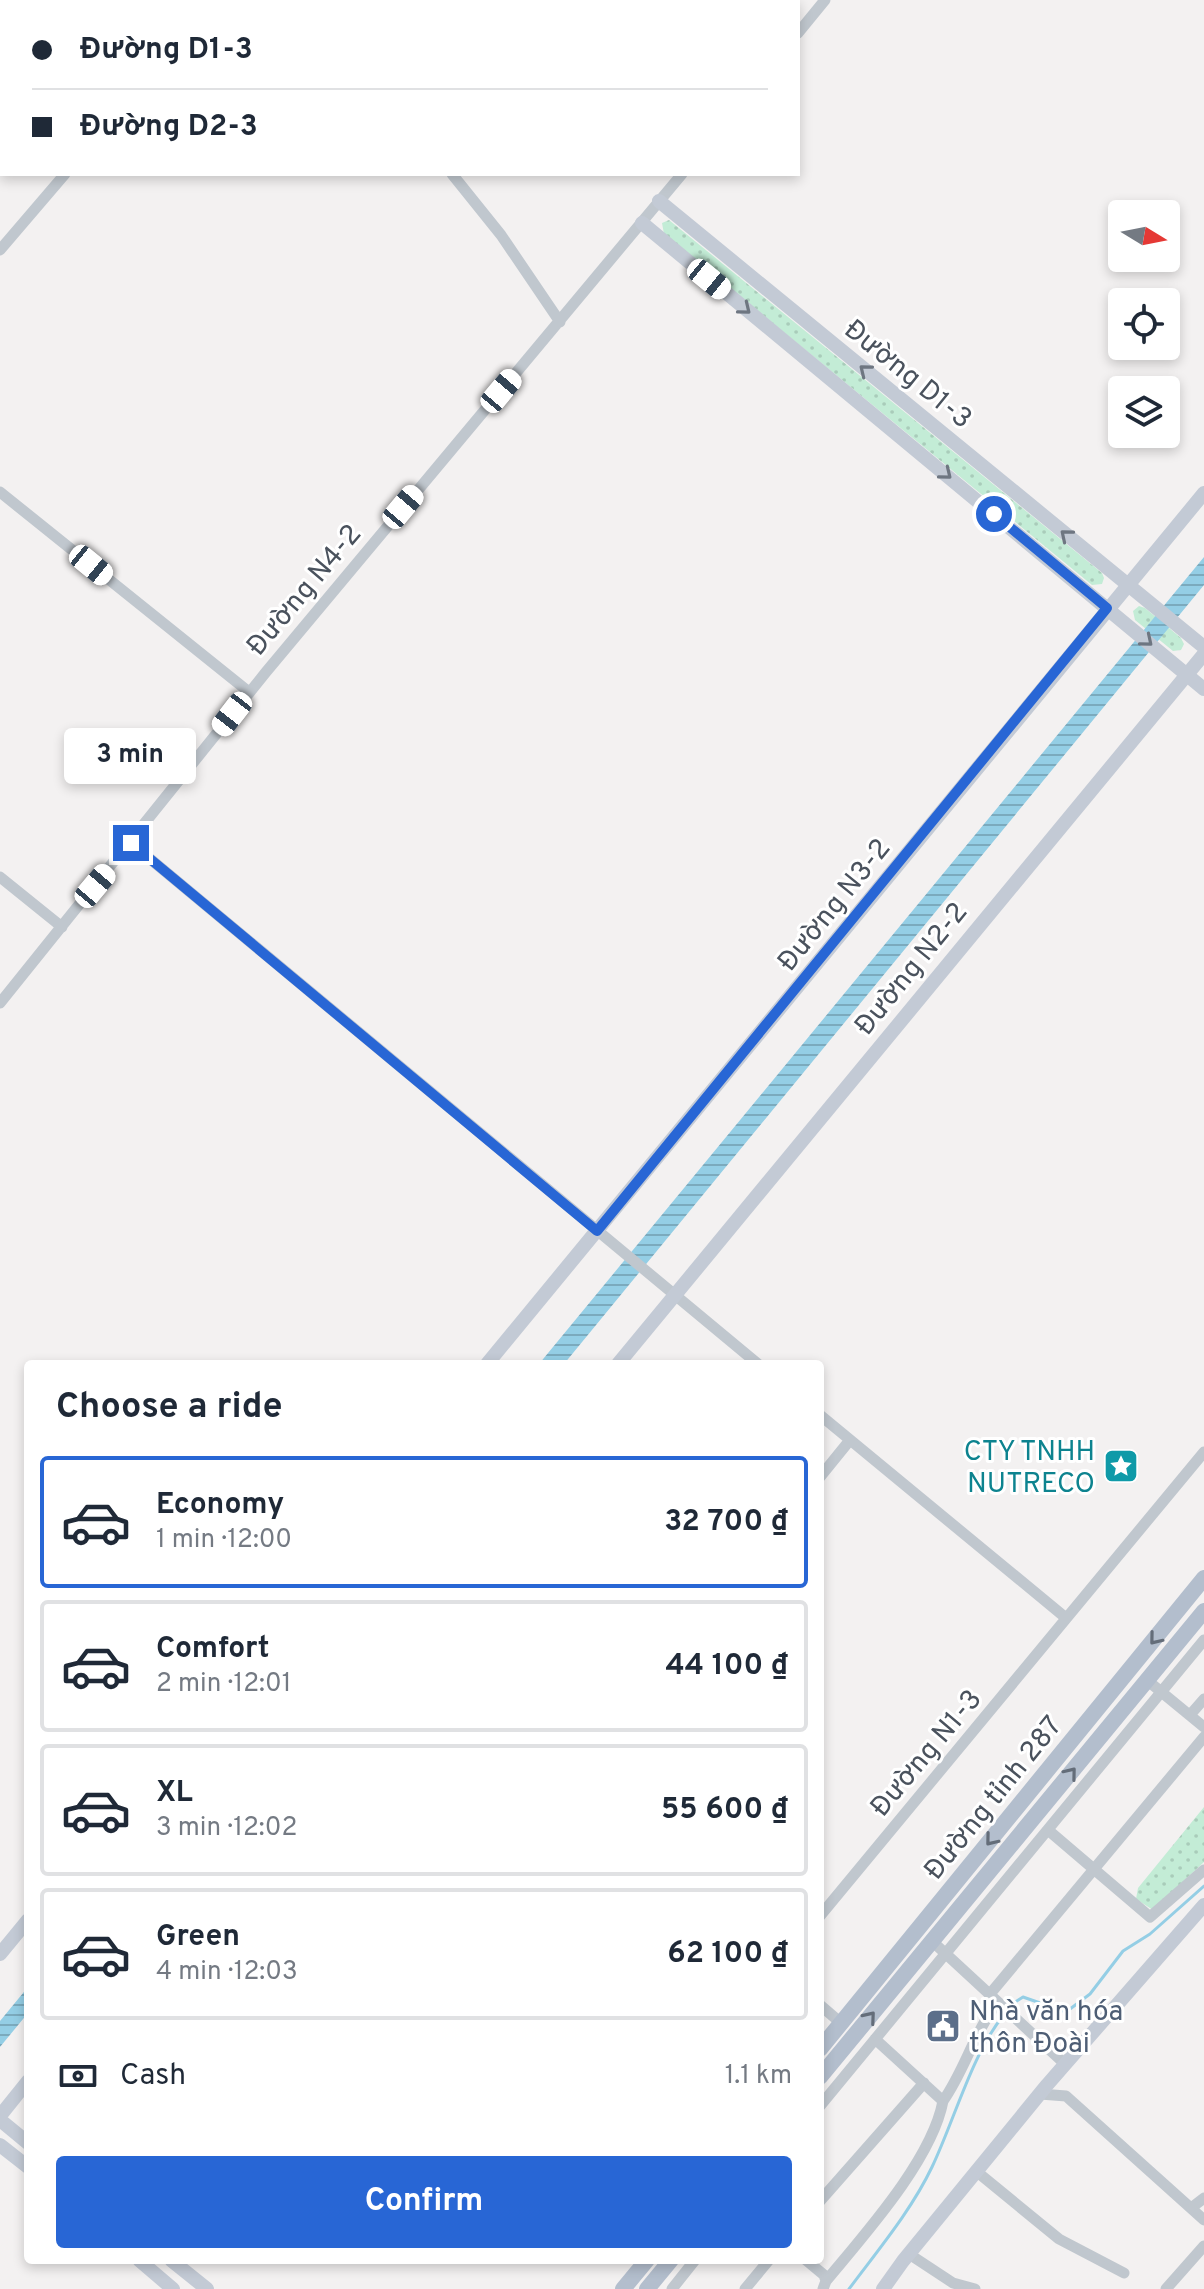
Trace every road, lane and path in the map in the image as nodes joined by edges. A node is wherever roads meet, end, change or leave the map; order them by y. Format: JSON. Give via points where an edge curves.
{"nodes":[{"id":1,"x":825,"y":0,"type":"edge"},
{"id":2,"x":800,"y":31,"type":"edge"},
{"id":3,"x":63,"y":176,"type":"edge"},
{"id":4,"x":454,"y":176,"type":"edge"},
{"id":5,"x":680,"y":176,"type":"edge"},
{"id":6,"x":659,"y":201,"type":"junction"},
{"id":7,"x":642,"y":223,"type":"junction"},
{"id":8,"x":0,"y":250,"type":"edge"},
{"id":9,"x":560,"y":322,"type":"junction"},
{"id":10,"x":0,"y":492,"type":"edge"},
{"id":11,"x":1204,"y":493,"type":"edge"},
{"id":12,"x":1126,"y":584,"type":"junction"},
{"id":13,"x":1107,"y":608,"type":"junction"},
{"id":14,"x":1204,"y":647,"type":"edge"},
{"id":15,"x":1204,"y":654,"type":"edge"},
{"id":16,"x":1187,"y":674,"type":"junction"},
{"id":17,"x":1204,"y":689,"type":"edge"},
{"id":18,"x":249,"y":692,"type":"junction"},
{"id":19,"x":131,"y":843,"type":"junction"},
{"id":20,"x":0,"y":877,"type":"edge"},
{"id":21,"x":62,"y":927,"type":"junction"},
{"id":22,"x":0,"y":1003,"type":"edge"},
{"id":23,"x":597,"y":1231,"type":"junction"},
{"id":24,"x":674,"y":1295,"type":"junction"},
{"id":25,"x":490,"y":1360,"type":"edge"},
{"id":26,"x":621,"y":1360,"type":"edge"},
{"id":27,"x":753,"y":1360,"type":"edge"},
{"id":28,"x":824,"y":1418,"type":"edge"},
{"id":29,"x":850,"y":1440,"type":"junction"},
{"id":30,"x":1204,"y":1452,"type":"edge"},
{"id":31,"x":824,"y":1472,"type":"edge"},
{"id":32,"x":1204,"y":1578,"type":"edge"},
{"id":33,"x":1204,"y":1611,"type":"edge"},
{"id":34,"x":1066,"y":1618,"type":"junction"},
{"id":35,"x":1204,"y":1640,"type":"edge"},
{"id":36,"x":1148,"y":1681,"type":"junction"},
{"id":37,"x":1162,"y":1692,"type":"junction"},
{"id":38,"x":1204,"y":1699,"type":"edge"},
{"id":39,"x":1190,"y":1715,"type":"junction"},
{"id":40,"x":1204,"y":1727,"type":"edge"},
{"id":41,"x":1204,"y":1737,"type":"edge"},
{"id":42,"x":1048,"y":1830,"type":"junction"},
{"id":43,"x":1204,"y":1870,"type":"edge"},
{"id":44,"x":1094,"y":1872,"type":"junction"},
{"id":45,"x":1204,"y":1905,"type":"edge"},
{"id":46,"x":824,"y":1911,"type":"edge"},
{"id":47,"x":24,"y":1925,"type":"edge"},
{"id":48,"x":933,"y":1942,"type":"junction"},
{"id":49,"x":0,"y":1954,"type":"edge"},
{"id":50,"x":946,"y":1954,"type":"junction"},
{"id":51,"x":994,"y":1998,"type":"junction"},
{"id":52,"x":824,"y":2008,"type":"edge"},
{"id":53,"x":841,"y":2023,"type":"junction"},
{"id":54,"x":875,"y":2039,"type":"junction"},
{"id":55,"x":824,"y":2044,"type":"edge"},
{"id":56,"x":1065,"y":2064,"type":"junction"},
{"id":57,"x":824,"y":2072,"type":"edge"},
{"id":58,"x":924,"y":2083,"type":"junction"},
{"id":59,"x":24,"y":2086,"type":"edge"},
{"id":60,"x":1040,"y":2094,"type":"junction"},
{"id":61,"x":824,"y":2101,"type":"edge"},
{"id":62,"x":943,"y":2101,"type":"junction"},
{"id":63,"x":0,"y":2118,"type":"edge"},
{"id":64,"x":24,"y":2139,"type":"edge"},
{"id":65,"x":0,"y":2145,"type":"edge"},
{"id":66,"x":24,"y":2164,"type":"edge"},
{"id":67,"x":976,"y":2171,"type":"junction"},
{"id":68,"x":824,"y":2196,"type":"edge"},
{"id":69,"x":1204,"y":2198,"type":"edge"},
{"id":70,"x":1191,"y":2208,"type":"junction"},
{"id":71,"x":1204,"y":2220,"type":"edge"},
{"id":72,"x":1204,"y":2246,"type":"edge"},
{"id":73,"x":909,"y":2254,"type":"junction"},
{"id":74,"x":144,"y":2264,"type":"edge"},
{"id":75,"x":176,"y":2264,"type":"edge"},
{"id":76,"x":644,"y":2264,"type":"edge"},
{"id":77,"x":668,"y":2264,"type":"edge"},
{"id":78,"x":692,"y":2264,"type":"edge"},
{"id":79,"x":766,"y":2264,"type":"edge"},
{"id":80,"x":811,"y":2264,"type":"edge"},
{"id":81,"x":1124,"y":2273,"type":"dead end"},
{"id":82,"x":825,"y":2285,"type":"edge"},
{"id":83,"x":173,"y":2289,"type":"edge"},
{"id":84,"x":207,"y":2289,"type":"edge"},
{"id":85,"x":623,"y":2289,"type":"edge"},
{"id":86,"x":647,"y":2289,"type":"edge"},
{"id":87,"x":672,"y":2289,"type":"edge"},
{"id":88,"x":745,"y":2289,"type":"edge"},
{"id":89,"x":883,"y":2289,"type":"edge"},
{"id":90,"x":975,"y":2289,"type":"edge"},
{"id":91,"x":1166,"y":2289,"type":"edge"}],
"edges":[{"from":1,"to":2,"type":"street"},
{"from":3,"to":8,"type":"street"},
{"from":4,"to":9,"type":"street"},
{"from":5,"to":6,"type":"street","name":"Đường N4-2"},
{"from":6,"to":7,"type":"street","name":"Đường N4-2"},
{"from":12,"to":6,"type":"street","name":"Đường D1-3","one_way":true},
{"from":7,"to":9,"type":"street","name":"Đường N4-2"},
{"from":7,"to":13,"type":"street","name":"Đường D1-3","one_way":true},
{"from":9,"to":18,"type":"street","name":"Đường N4-2"},
{"from":10,"to":18,"type":"street"},
{"from":11,"to":12,"type":"street","name":"Đường N3-2"},
{"from":12,"to":13,"type":"street","name":"Đường N3-2"},
{"from":12,"to":14,"type":"street","name":"Đường D1-3"},
{"from":13,"to":16,"type":"street","name":"Đường D1-3","one_way":true},
{"from":13,"to":23,"type":"street","name":"Đường N3-2"},
{"from":15,"to":16,"type":"street","name":"Đường N2-2"},
{"from":16,"to":17,"type":"street","name":"Đường D1-3"},
{"from":16,"to":24,"type":"street","name":"Đường N2-2"},
{"from":18,"to":19,"type":"street","name":"Đường N4-2"},
{"from":19,"to":21,"type":"street","name":"Đường N4-2"},
{"from":19,"to":23,"type":"street"},
{"from":20,"to":21,"type":"street"},
{"from":21,"to":22,"type":"street","name":"Đường N4-2"},
{"from":23,"to":24,"type":"street"},
{"from":23,"to":25,"type":"street","name":"Đường N3-2"},
{"from":24,"to":26,"type":"street","name":"Đường N2-2"},
{"from":24,"to":27,"type":"street"},
{"from":28,"to":29,"type":"street"},
{"from":29,"to":31,"type":"street"},
{"from":29,"to":34,"type":"street"},
{"from":30,"to":34,"type":"street","name":"Đường N1-3"},
{"from":32,"to":53,"type":"main road","name":"Đường tỉnh 287","one_way":true},
{"from":33,"to":36,"type":"main road","name":"Đường tỉnh 287"},
{"from":34,"to":46,"type":"street","name":"Đường N1-3"},
{"from":35,"to":37,"type":"street"},
{"from":36,"to":37,"type":"street"},
{"from":48,"to":36,"type":"main road","name":"Đường tỉnh 287","one_way":true},
{"from":37,"to":39,"type":"street"},
{"from":37,"to":42,"type":"street"},
{"from":38,"to":39,"type":"street"},
{"from":39,"to":40,"type":"street"},
{"from":41,"to":44,"type":"street"},
{"from":42,"to":44,"type":"street"},
{"from":42,"to":50,"type":"street"},
{"from":43,"to":44,"type":"street","via":[[1150,1917]]},
{"from":44,"to":51,"type":"street"},
{"from":45,"to":56,"type":"street"},
{"from":47,"to":49,"type":"street"},
{"from":48,"to":50,"type":"street"},
{"from":57,"to":48,"type":"main road","name":"Đường tỉnh 287","one_way":true},
{"from":50,"to":51,"type":"street"},
{"from":50,"to":54,"type":"street"},
{"from":51,"to":56,"type":"street"},
{"from":51,"to":62,"type":"street"},
{"from":52,"to":53,"type":"street"},
{"from":53,"to":55,"type":"main road","name":"Đường tỉnh 287"},
{"from":54,"to":58,"type":"street"},
{"from":54,"to":61,"type":"street"},
{"from":56,"to":60,"type":"street"},
{"from":58,"to":62,"type":"street"},
{"from":58,"to":68,"type":"street"},
{"from":59,"to":63,"type":"street"},
{"from":60,"to":67,"type":"street"},
{"from":60,"to":70,"type":"street","via":[[1066,2096]]},
{"from":62,"to":82,"type":"street","via":[[939,2121],[889,2205]]},
{"from":63,"to":64,"type":"street"},
{"from":65,"to":66,"type":"street"},
{"from":67,"to":73,"type":"street"},
{"from":67,"to":81,"type":"street","via":[[1059,2239]]},
{"from":69,"to":70,"type":"street"},
{"from":70,"to":71,"type":"street"},
{"from":72,"to":91,"type":"street"},
{"from":73,"to":89,"type":"street"},
{"from":73,"to":90,"type":"street","via":[[953,2283]]},
{"from":74,"to":83,"type":"street"},
{"from":75,"to":84,"type":"street"},
{"from":76,"to":85,"type":"main road"},
{"from":77,"to":86,"type":"main road"},
{"from":78,"to":87,"type":"street"},
{"from":79,"to":88,"type":"street"},
{"from":80,"to":82,"type":"street","via":[[824,2275]]}]}
